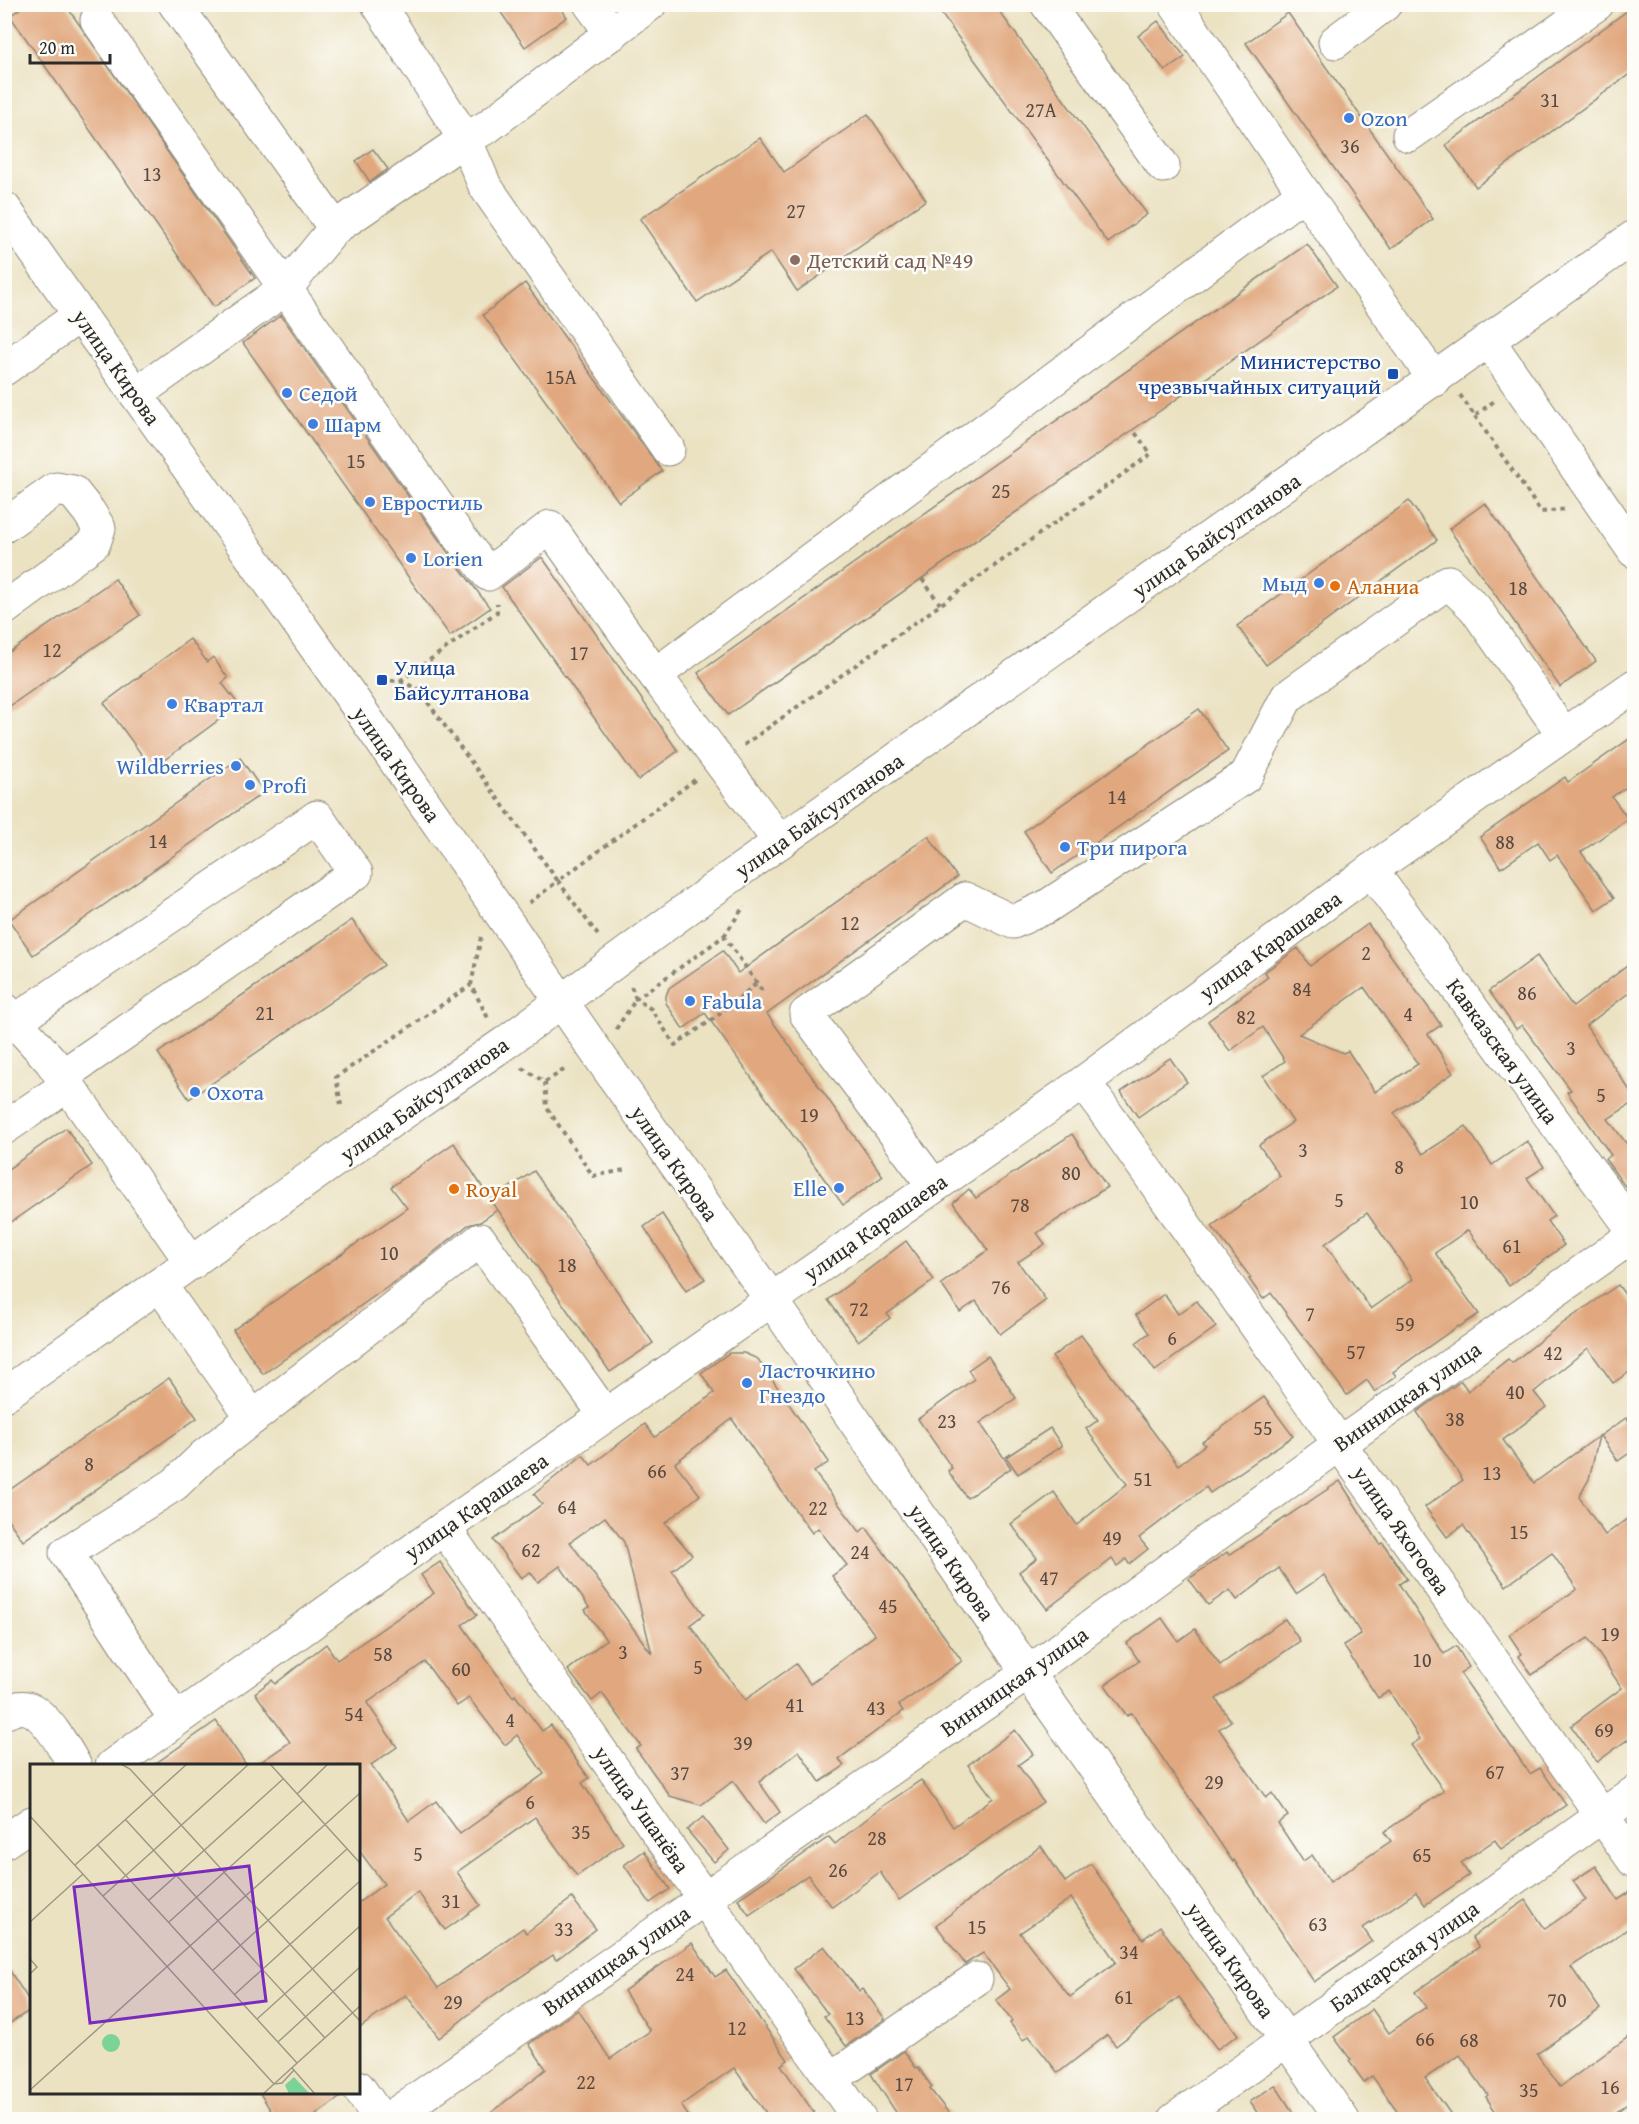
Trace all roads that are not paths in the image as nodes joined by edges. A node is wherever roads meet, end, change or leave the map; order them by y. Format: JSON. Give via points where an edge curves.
{"nodes":[{"id":1,"x":175,"y":4,"type":"edge"},
{"id":2,"x":378,"y":4,"type":"edge"},
{"id":3,"x":590,"y":4,"type":"edge"},
{"id":4,"x":650,"y":4,"type":"edge"},
{"id":5,"x":1047,"y":4,"type":"edge"},
{"id":6,"x":1385,"y":4,"type":"edge"},
{"id":7,"x":1597,"y":4,"type":"edge"},
{"id":8,"x":1187,"y":9,"type":"edge"},
{"id":9,"x":97,"y":20,"type":"dead end"},
{"id":10,"x":612,"y":34,"type":"junction"},
{"id":11,"x":1335,"y":42,"type":"dead end"},
{"id":12,"x":1409,"y":135,"type":"dead end"},
{"id":13,"x":465,"y":139,"type":"junction"},
{"id":14,"x":1163,"y":166,"type":"dead end"},
{"id":15,"x":1304,"y":193,"type":"junction"},
{"id":16,"x":4,"y":208,"type":"edge"},
{"id":17,"x":335,"y":228,"type":"junction"},
{"id":18,"x":1635,"y":237,"type":"edge"},
{"id":19,"x":286,"y":288,"type":"junction"},
{"id":20,"x":80,"y":315,"type":"junction"},
{"id":21,"x":1488,"y":340,"type":"junction"},
{"id":22,"x":4,"y":369,"type":"edge"},
{"id":23,"x":1446,"y":386,"type":"junction"},
{"id":24,"x":136,"y":394,"type":"junction"},
{"id":25,"x":668,"y":449,"type":"dead end"},
{"id":26,"x":4,"y":526,"type":"edge"},
{"id":27,"x":1635,"y":551,"type":"edge"},
{"id":28,"x":4,"y":609,"type":"edge"},
{"id":29,"x":655,"y":675,"type":"junction"},
{"id":30,"x":1635,"y":686,"type":"edge"},
{"id":31,"x":1564,"y":735,"type":"junction"},
{"id":32,"x":780,"y":842,"type":"junction"},
{"id":33,"x":1371,"y":870,"type":"junction"},
{"id":34,"x":561,"y":1000,"type":"junction"},
{"id":35,"x":10,"y":1015,"type":"edge"},
{"id":36,"x":65,"y":1081,"type":"junction"},
{"id":37,"x":1084,"y":1082,"type":"junction"},
{"id":38,"x":4,"y":1128,"type":"edge"},
{"id":39,"x":934,"y":1186,"type":"junction"},
{"id":40,"x":1635,"y":1233,"type":"edge"},
{"id":41,"x":192,"y":1263,"type":"junction"},
{"id":42,"x":160,"y":1285,"type":"junction"},
{"id":43,"x":771,"y":1299,"type":"junction"},
{"id":44,"x":4,"y":1395,"type":"edge"},
{"id":45,"x":605,"y":1415,"type":"junction"},
{"id":46,"x":253,"y":1418,"type":"junction"},
{"id":47,"x":1341,"y":1443,"type":"junction"},
{"id":48,"x":444,"y":1528,"type":"junction"},
{"id":49,"x":1028,"y":1673,"type":"junction"},
{"id":50,"x":4,"y":1713,"type":"edge"},
{"id":51,"x":176,"y":1720,"type":"junction"},
{"id":52,"x":124,"y":1762,"type":"edge"},
{"id":53,"x":74,"y":1764,"type":"edge"},
{"id":54,"x":1635,"y":1793,"type":"edge"},
{"id":55,"x":1602,"y":1815,"type":"junction"},
{"id":56,"x":30,"y":1824,"type":"edge"},
{"id":57,"x":4,"y":1842,"type":"edge"},
{"id":58,"x":1635,"y":1861,"type":"edge"},
{"id":59,"x":704,"y":1898,"type":"junction"},
{"id":60,"x":976,"y":1979,"type":"dead end"},
{"id":61,"x":1287,"y":2040,"type":"junction"},
{"id":62,"x":831,"y":2079,"type":"junction"},
{"id":63,"x":360,"y":2090,"type":"edge"},
{"id":64,"x":381,"y":2120,"type":"edge"},
{"id":65,"x":387,"y":2120,"type":"edge"},
{"id":66,"x":860,"y":2120,"type":"edge"},
{"id":67,"x":1174,"y":2120,"type":"edge"},
{"id":68,"x":1343,"y":2120,"type":"edge"}],
"edges":[{"from":1,"to":17,"type":"street"},
{"from":2,"to":13,"type":"street"},
{"from":3,"to":10,"type":"street"},
{"from":4,"to":10,"type":"street"},
{"from":5,"to":14,"type":"street"},
{"from":6,"to":11,"type":"street"},
{"from":7,"to":12,"type":"street"},
{"from":8,"to":15,"type":"street"},
{"from":9,"to":19,"type":"street"},
{"from":10,"to":13,"type":"street"},
{"from":13,"to":17,"type":"street"},
{"from":13,"to":25,"type":"street","via":[[485,186]]},
{"from":15,"to":23,"type":"street"},
{"from":15,"to":29,"type":"street"},
{"from":16,"to":20,"type":"street","name":"улица Кирова"},
{"from":17,"to":19,"type":"street"},
{"from":18,"to":21,"type":"street","name":"улица Байсултанова"},
{"from":19,"to":24,"type":"street"},
{"from":19,"to":29,"type":"street","via":[[488,574],[550,527]]},
{"from":20,"to":22,"type":"street"},
{"from":20,"to":24,"type":"street","name":"улица Кирова"},
{"from":21,"to":23,"type":"street","name":"улица Байсултанова"},
{"from":21,"to":27,"type":"street"},
{"from":23,"to":32,"type":"street","name":"улица Байсултанова"},
{"from":24,"to":34,"type":"street","name":"улица Кирова"},
{"from":26,"to":28,"type":"street","via":[[56,489],[73,492],[99,528],[94,543]]},
{"from":29,"to":32,"type":"street"},
{"from":30,"to":31,"type":"street","name":"улица Карашаева"},
{"from":31,"to":33,"type":"street","name":"улица Карашаева"},
{"from":31,"to":39,"type":"street","via":[[1475,608],[1448,582],[1287,697],[1246,776],[1046,907],[1013,922],[965,899],[806,1014]]},
{"from":32,"to":34,"type":"street","name":"улица Байсултанова"},
{"from":33,"to":37,"type":"street","name":"улица Карашаева"},
{"from":33,"to":40,"type":"street","name":"Кавказская улица"},
{"from":34,"to":41,"type":"street","name":"улица Байсултанова"},
{"from":34,"to":43,"type":"street","name":"улица Кирова"},
{"from":35,"to":36,"type":"street"},
{"from":35,"to":36,"type":"street","via":[[317,817],[356,873]]},
{"from":36,"to":38,"type":"street"},
{"from":36,"to":41,"type":"street"},
{"from":37,"to":39,"type":"street","name":"улица Карашаева"},
{"from":37,"to":47,"type":"street","name":"улица Яхогоева"},
{"from":39,"to":43,"type":"street","name":"улица Карашаева"},
{"from":40,"to":47,"type":"street","name":"Винницкая улица"},
{"from":41,"to":42,"type":"street","name":"улица Байсултанова"},
{"from":42,"to":44,"type":"street","name":"улица Байсултанова"},
{"from":42,"to":46,"type":"street"},
{"from":43,"to":45,"type":"street","name":"улица Карашаева"},
{"from":43,"to":49,"type":"street","name":"улица Кирова"},
{"from":45,"to":46,"type":"street","via":[[480,1240]]},
{"from":45,"to":48,"type":"street","name":"улица Карашаева"},
{"from":46,"to":51,"type":"street","via":[[175,1484],[66,1553]]},
{"from":47,"to":49,"type":"street","name":"Винницкая улица"},
{"from":47,"to":55,"type":"street","name":"улица Яхогоева"},
{"from":48,"to":51,"type":"street","name":"улица Карашаева"},
{"from":48,"to":59,"type":"street","name":"улица Ушанёва"},
{"from":49,"to":59,"type":"street","name":"Винницкая улица"},
{"from":49,"to":61,"type":"street","name":"улица Кирова"},
{"from":50,"to":53,"type":"street","via":[[19,1707],[39,1716],[61,1740]]},
{"from":51,"to":52,"type":"street","name":"улица Карашаева"},
{"from":54,"to":55,"type":"street","name":"Балкарская улица"},
{"from":55,"to":58,"type":"street","name":"улица Яхогоева"},
{"from":55,"to":61,"type":"street","name":"Балкарская улица"},
{"from":56,"to":57,"type":"street"},
{"from":59,"to":62,"type":"street","name":"улица Ушанёва"},
{"from":59,"to":65,"type":"street","name":"Винницкая улица"},
{"from":60,"to":62,"type":"street"},
{"from":61,"to":67,"type":"street","name":"Балкарская улица"},
{"from":61,"to":68,"type":"street","name":"улица Кирова"},
{"from":62,"to":66,"type":"street","name":"улица Ушанёва"},
{"from":63,"to":64,"type":"street"}]}
